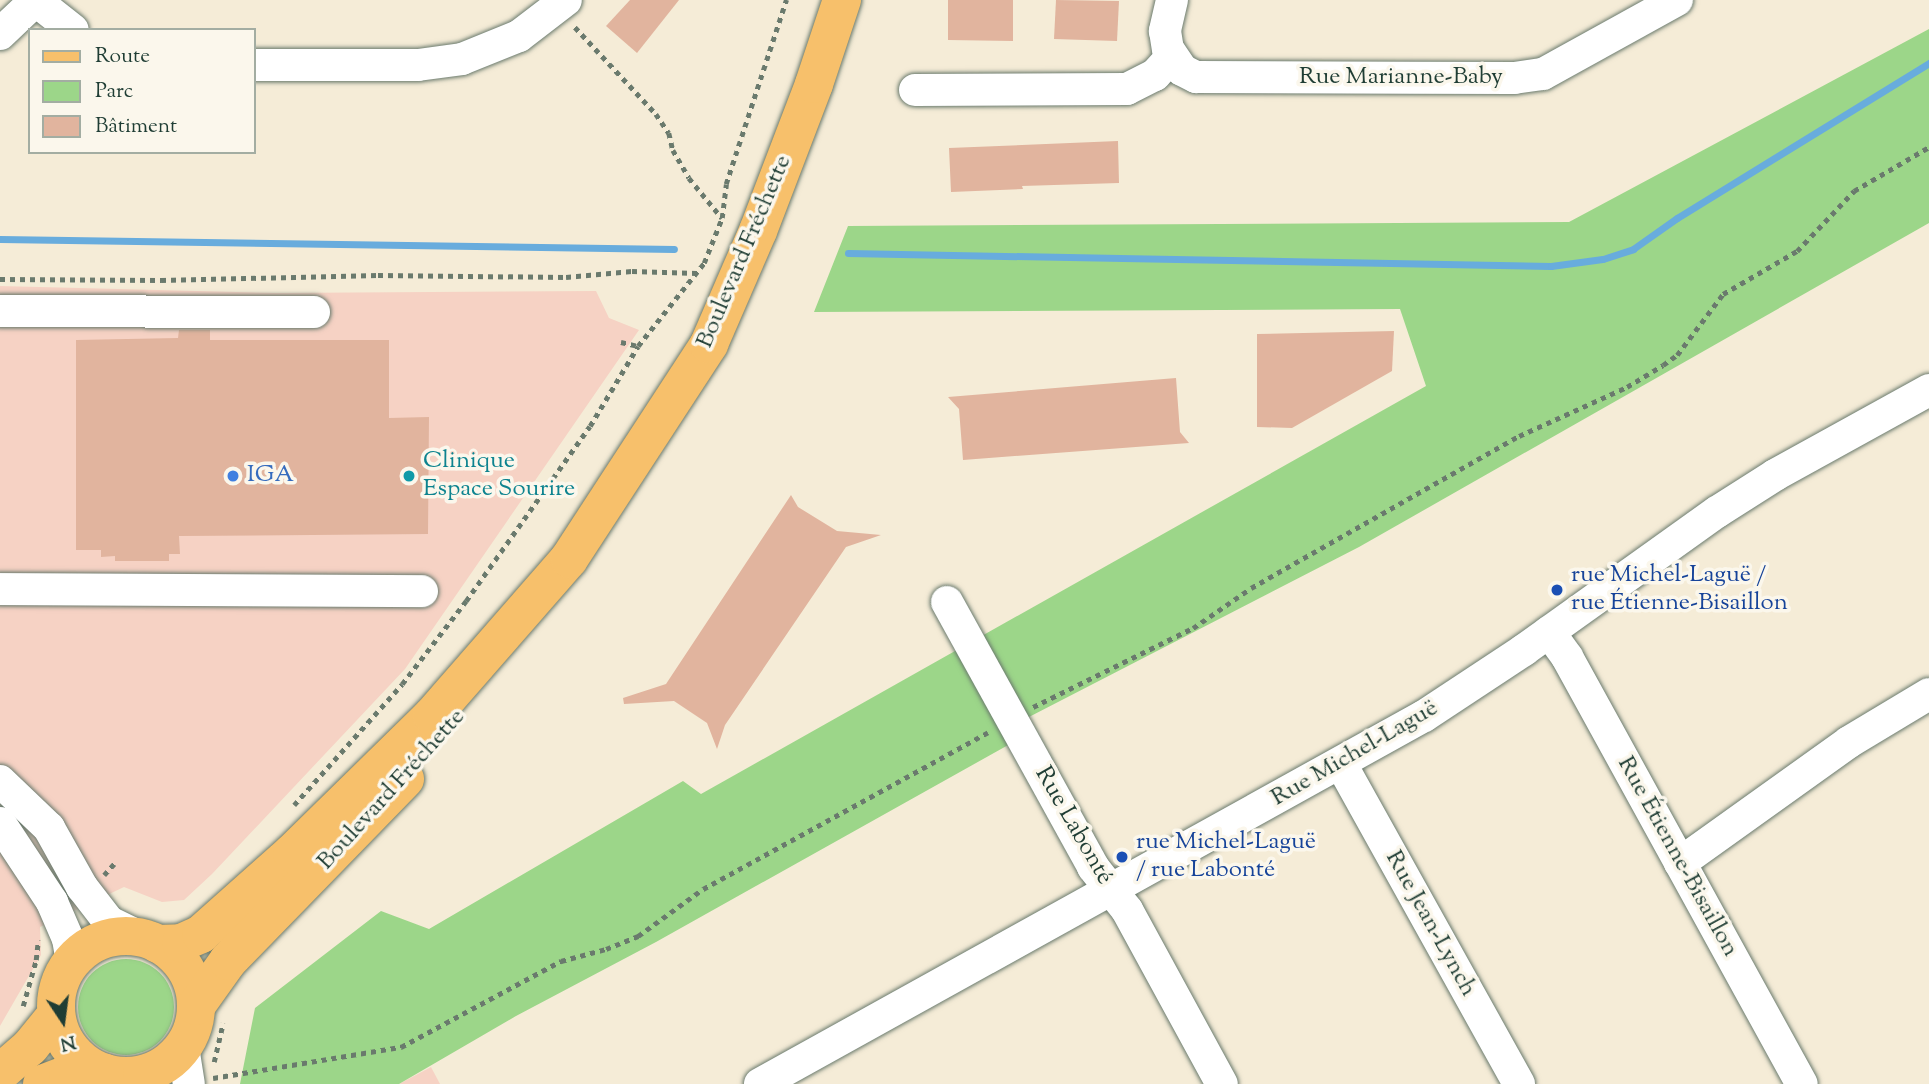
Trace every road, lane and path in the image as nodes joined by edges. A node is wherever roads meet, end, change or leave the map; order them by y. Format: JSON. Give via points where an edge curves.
{"nodes":[{"id":1,"x":36,"y":0,"type":"edge"},
{"id":2,"x":786,"y":0,"type":"edge"},
{"id":3,"x":842,"y":0,"type":"edge"},
{"id":4,"x":1172,"y":0,"type":"edge"},
{"id":5,"x":1677,"y":0,"type":"edge"},
{"id":6,"x":567,"y":9,"type":"edge"},
{"id":7,"x":71,"y":28,"type":"edge"},
{"id":8,"x":0,"y":34,"type":"edge"},
{"id":9,"x":1171,"y":57,"type":"junction"},
{"id":10,"x":256,"y":65,"type":"edge"},
{"id":11,"x":915,"y":90,"type":"dead end"},
{"id":12,"x":1929,"y":147,"type":"edge"},
{"id":13,"x":722,"y":218,"type":"junction"},
{"id":14,"x":696,"y":273,"type":"junction"},
{"id":15,"x":0,"y":279,"type":"edge"},
{"id":16,"x":0,"y":310,"type":"edge"},
{"id":17,"x":314,"y":312,"type":"dead end"},
{"id":18,"x":621,"y":342,"type":"dead end"},
{"id":19,"x":638,"y":346,"type":"junction"},
{"id":20,"x":1929,"y":390,"type":"edge"},
{"id":21,"x":569,"y":559,"type":"junction"},
{"id":22,"x":0,"y":589,"type":"edge"},
{"id":23,"x":422,"y":591,"type":"dead end"},
{"id":24,"x":947,"y":602,"type":"dead end"},
{"id":25,"x":1549,"y":632,"type":"junction"},
{"id":26,"x":1929,"y":694,"type":"edge"},
{"id":27,"x":1023,"y":712,"type":"dead end"},
{"id":28,"x":1000,"y":726,"type":"dead end"},
{"id":29,"x":1341,"y":764,"type":"junction"},
{"id":30,"x":0,"y":781,"type":"edge"},
{"id":31,"x":290,"y":810,"type":"dead end"},
{"id":32,"x":0,"y":823,"type":"edge"},
{"id":33,"x":1680,"y":863,"type":"junction"},
{"id":34,"x":114,"y":864,"type":"dead end"},
{"id":35,"x":101,"y":880,"type":"dead end"},
{"id":36,"x":1110,"y":890,"type":"junction"},
{"id":37,"x":36,"y":928,"type":"dead end"},
{"id":38,"x":150,"y":941,"type":"junction"},
{"id":39,"x":72,"y":962,"type":"junction"},
{"id":40,"x":196,"y":1006,"type":"junction"},
{"id":41,"x":38,"y":1013,"type":"junction"},
{"id":42,"x":183,"y":1047,"type":"junction"},
{"id":43,"x":0,"y":1073,"type":"edge"},
{"id":44,"x":119,"y":1078,"type":"edge"},
{"id":45,"x":200,"y":1081,"type":"edge"},
{"id":46,"x":42,"y":1084,"type":"edge"},
{"id":47,"x":760,"y":1084,"type":"edge"},
{"id":48,"x":1222,"y":1084,"type":"edge"},
{"id":49,"x":1518,"y":1084,"type":"edge"},
{"id":50,"x":1802,"y":1084,"type":"edge"}],
"edges":[{"from":1,"to":7,"type":"street"},
{"from":1,"to":8,"type":"street"},
{"from":2,"to":13,"type":"path","via":[[726,184]]},
{"from":3,"to":21,"type":"main road","name":"Boulevard Fréchette","via":[[758,231],[709,344]]},
{"from":4,"to":9,"type":"street","via":[[1166,31]]},
{"from":5,"to":9,"type":"street","name":"Rue Marianne-Baby","via":[[1534,77],[1203,78],[1182,70]]},
{"from":6,"to":10,"type":"street","via":[[519,36],[462,59],[418,65]]},
{"from":6,"to":13,"type":"path","via":[[656,114],[670,133],[689,178]]},
{"from":9,"to":11,"type":"street","via":[[1155,75],[1127,89]]},
{"from":12,"to":27,"type":"path","via":[[1854,191],[1797,251],[1723,294],[1663,365],[1627,387],[1519,436],[1251,588],[1193,628]]},
{"from":13,"to":14,"type":"path"},
{"from":14,"to":15,"type":"path","via":[[632,271],[566,278]]},
{"from":14,"to":19,"type":"path"},
{"from":16,"to":17,"type":"street"},
{"from":18,"to":19,"type":"path"},
{"from":19,"to":31,"type":"path","via":[[590,426],[466,601],[402,684]]},
{"from":20,"to":25,"type":"street","name":"Rue Michel-Laguë","via":[[1775,475]]},
{"from":21,"to":38,"type":"main road","name":"Boulevard Fréchette","via":[[432,716],[311,835],[210,927],[181,943]]},
{"from":21,"to":40,"type":"main road","name":"Boulevard Fréchette","via":[[555,591],[497,670],[405,778],[228,961]]},
{"from":22,"to":23,"type":"street"},
{"from":24,"to":36,"type":"street","name":"Rue Labonté"},
{"from":25,"to":29,"type":"street","name":"Rue Michel-Laguë","via":[[1424,716]]},
{"from":25,"to":33,"type":"street","name":"Rue Étienne-Bisaillon"},
{"from":26,"to":33,"type":"street","via":[[1849,742]]},
{"from":28,"to":45,"type":"path","via":[[703,889],[638,936],[561,961],[401,1047]]},
{"from":29,"to":36,"type":"street","name":"Rue Michel-Laguë"},
{"from":29,"to":49,"type":"street","name":"Rue Jean-Lynch"},
{"from":30,"to":38,"type":"street","via":[[49,828],[82,887],[109,922]]},
{"from":32,"to":39,"type":"street","via":[[52,902]]},
{"from":33,"to":50,"type":"street","name":"Rue Étienne-Bisaillon"},
{"from":34,"to":35,"type":"path"},
{"from":36,"to":47,"type":"street","name":"Rue Michel-Laguë"},
{"from":36,"to":48,"type":"street","name":"Rue Labonté","via":[[1127,910]]},
{"from":37,"to":41,"type":"path"},
{"from":38,"to":39,"type":"main road","via":[[109,939]]},
{"from":38,"to":40,"type":"main road","via":[[184,966]]},
{"from":39,"to":41,"type":"main road","via":[[58,990]]},
{"from":40,"to":42,"type":"main road"},
{"from":41,"to":43,"type":"main road","via":[[30,1047]]},
{"from":41,"to":44,"type":"main road","via":[[60,1030],[73,1052],[91,1068]]},
{"from":42,"to":44,"type":"main road","via":[[153,1071]]},
{"from":42,"to":45,"type":"street"},
{"from":44,"to":46,"type":"main road","via":[[68,1074]]}]}
